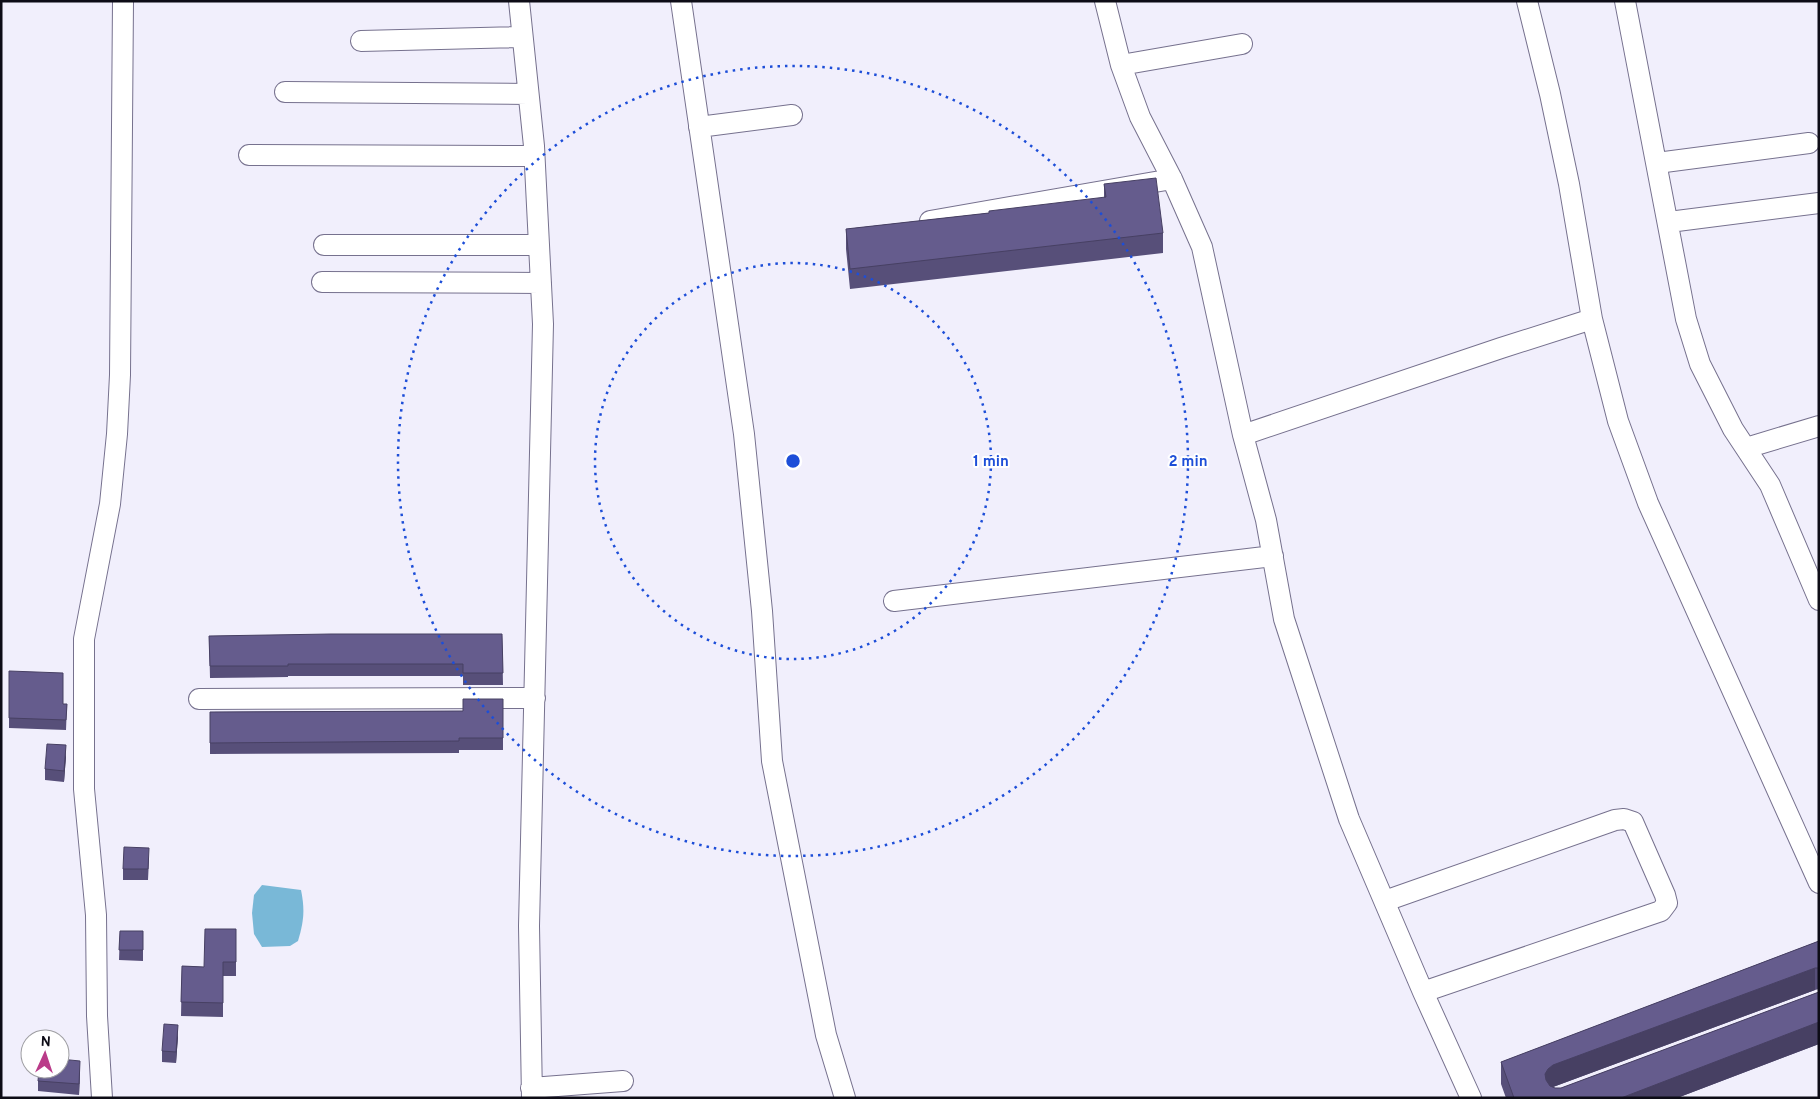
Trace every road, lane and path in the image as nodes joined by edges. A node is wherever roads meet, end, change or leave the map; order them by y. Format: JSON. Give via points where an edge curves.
{"nodes":[{"id":1,"x":123,"y":1,"type":"edge"},
{"id":2,"x":519,"y":1,"type":"edge"},
{"id":3,"x":681,"y":1,"type":"edge"},
{"id":4,"x":1105,"y":1,"type":"edge"},
{"id":5,"x":1527,"y":1,"type":"edge"},
{"id":6,"x":1625,"y":1,"type":"edge"},
{"id":7,"x":522,"y":37,"type":"junction"},
{"id":8,"x":361,"y":41,"type":"dead end"},
{"id":9,"x":1242,"y":44,"type":"dead end"},
{"id":10,"x":1121,"y":65,"type":"junction"},
{"id":11,"x":285,"y":92,"type":"dead end"},
{"id":12,"x":528,"y":94,"type":"junction"},
{"id":13,"x":792,"y":115,"type":"dead end"},
{"id":14,"x":699,"y":127,"type":"junction"},
{"id":15,"x":1809,"y":143,"type":"dead end"},
{"id":16,"x":249,"y":155,"type":"dead end"},
{"id":17,"x":534,"y":156,"type":"junction"},
{"id":18,"x":1657,"y":163,"type":"junction"},
{"id":19,"x":1172,"y":178,"type":"junction"},
{"id":20,"x":1819,"y":202,"type":"edge"},
{"id":21,"x":1668,"y":222,"type":"junction"},
{"id":22,"x":916,"y":224,"type":"edge"},
{"id":23,"x":324,"y":245,"type":"dead end"},
{"id":24,"x":539,"y":245,"type":"junction"},
{"id":25,"x":322,"y":282,"type":"dead end"},
{"id":26,"x":541,"y":283,"type":"junction"},
{"id":27,"x":1592,"y":319,"type":"junction"},
{"id":28,"x":1819,"y":426,"type":"edge"},
{"id":29,"x":1243,"y":435,"type":"junction"},
{"id":30,"x":1746,"y":448,"type":"junction"},
{"id":31,"x":1272,"y":556,"type":"junction"},
{"id":32,"x":1819,"y":600,"type":"edge"},
{"id":33,"x":894,"y":601,"type":"dead end"},
{"id":34,"x":535,"y":698,"type":"junction"},
{"id":35,"x":200,"y":699,"type":"dead end"},
{"id":36,"x":1819,"y":883,"type":"edge"},
{"id":37,"x":1385,"y":901,"type":"junction"},
{"id":38,"x":1423,"y":992,"type":"junction"},
{"id":39,"x":623,"y":1081,"type":"dead end"},
{"id":40,"x":532,"y":1093,"type":"edge"},
{"id":41,"x":102,"y":1098,"type":"edge"},
{"id":42,"x":845,"y":1098,"type":"edge"},
{"id":43,"x":1471,"y":1098,"type":"edge"}],
"edges":[{"from":1,"to":41,"type":"street","via":[[117,434],[110,504],[84,639],[84,789],[96,915]]},
{"from":2,"to":7,"type":"street"},
{"from":3,"to":14,"type":"street"},
{"from":4,"to":10,"type":"street"},
{"from":5,"to":27,"type":"street","via":[[1556,121]]},
{"from":6,"to":18,"type":"street"},
{"from":7,"to":8,"type":"street"},
{"from":7,"to":12,"type":"street"},
{"from":9,"to":10,"type":"street"},
{"from":10,"to":19,"type":"street","via":[[1140,117]]},
{"from":11,"to":12,"type":"street"},
{"from":12,"to":17,"type":"street"},
{"from":13,"to":14,"type":"street"},
{"from":14,"to":42,"type":"street","via":[[744,434],[762,611],[772,761],[826,1035]]},
{"from":15,"to":18,"type":"street"},
{"from":16,"to":17,"type":"street"},
{"from":17,"to":24,"type":"street"},
{"from":18,"to":21,"type":"street"},
{"from":19,"to":22,"type":"street"},
{"from":19,"to":29,"type":"street","via":[[1202,247]]},
{"from":20,"to":21,"type":"street"},
{"from":21,"to":30,"type":"street","via":[[1686,319],[1700,364]]},
{"from":23,"to":24,"type":"street"},
{"from":24,"to":26,"type":"street"},
{"from":25,"to":26,"type":"street"},
{"from":26,"to":34,"type":"street","via":[[543,333]]},
{"from":27,"to":29,"type":"street"},
{"from":27,"to":36,"type":"street","via":[[1618,421],[1648,503]]},
{"from":28,"to":30,"type":"street"},
{"from":29,"to":31,"type":"street","via":[[1266,520]]},
{"from":30,"to":32,"type":"street","via":[[1770,485]]},
{"from":31,"to":33,"type":"street"},
{"from":31,"to":37,"type":"street","via":[[1284,619],[1349,818]]},
{"from":34,"to":35,"type":"street"},
{"from":34,"to":40,"type":"street","via":[[529,926]]},
{"from":37,"to":38,"type":"street"},
{"from":37,"to":38,"type":"street","via":[[1624,819],[1633,822],[1665,895],[1667,903],[1661,911]]},
{"from":38,"to":43,"type":"street"},
{"from":39,"to":40,"type":"street"}]}
